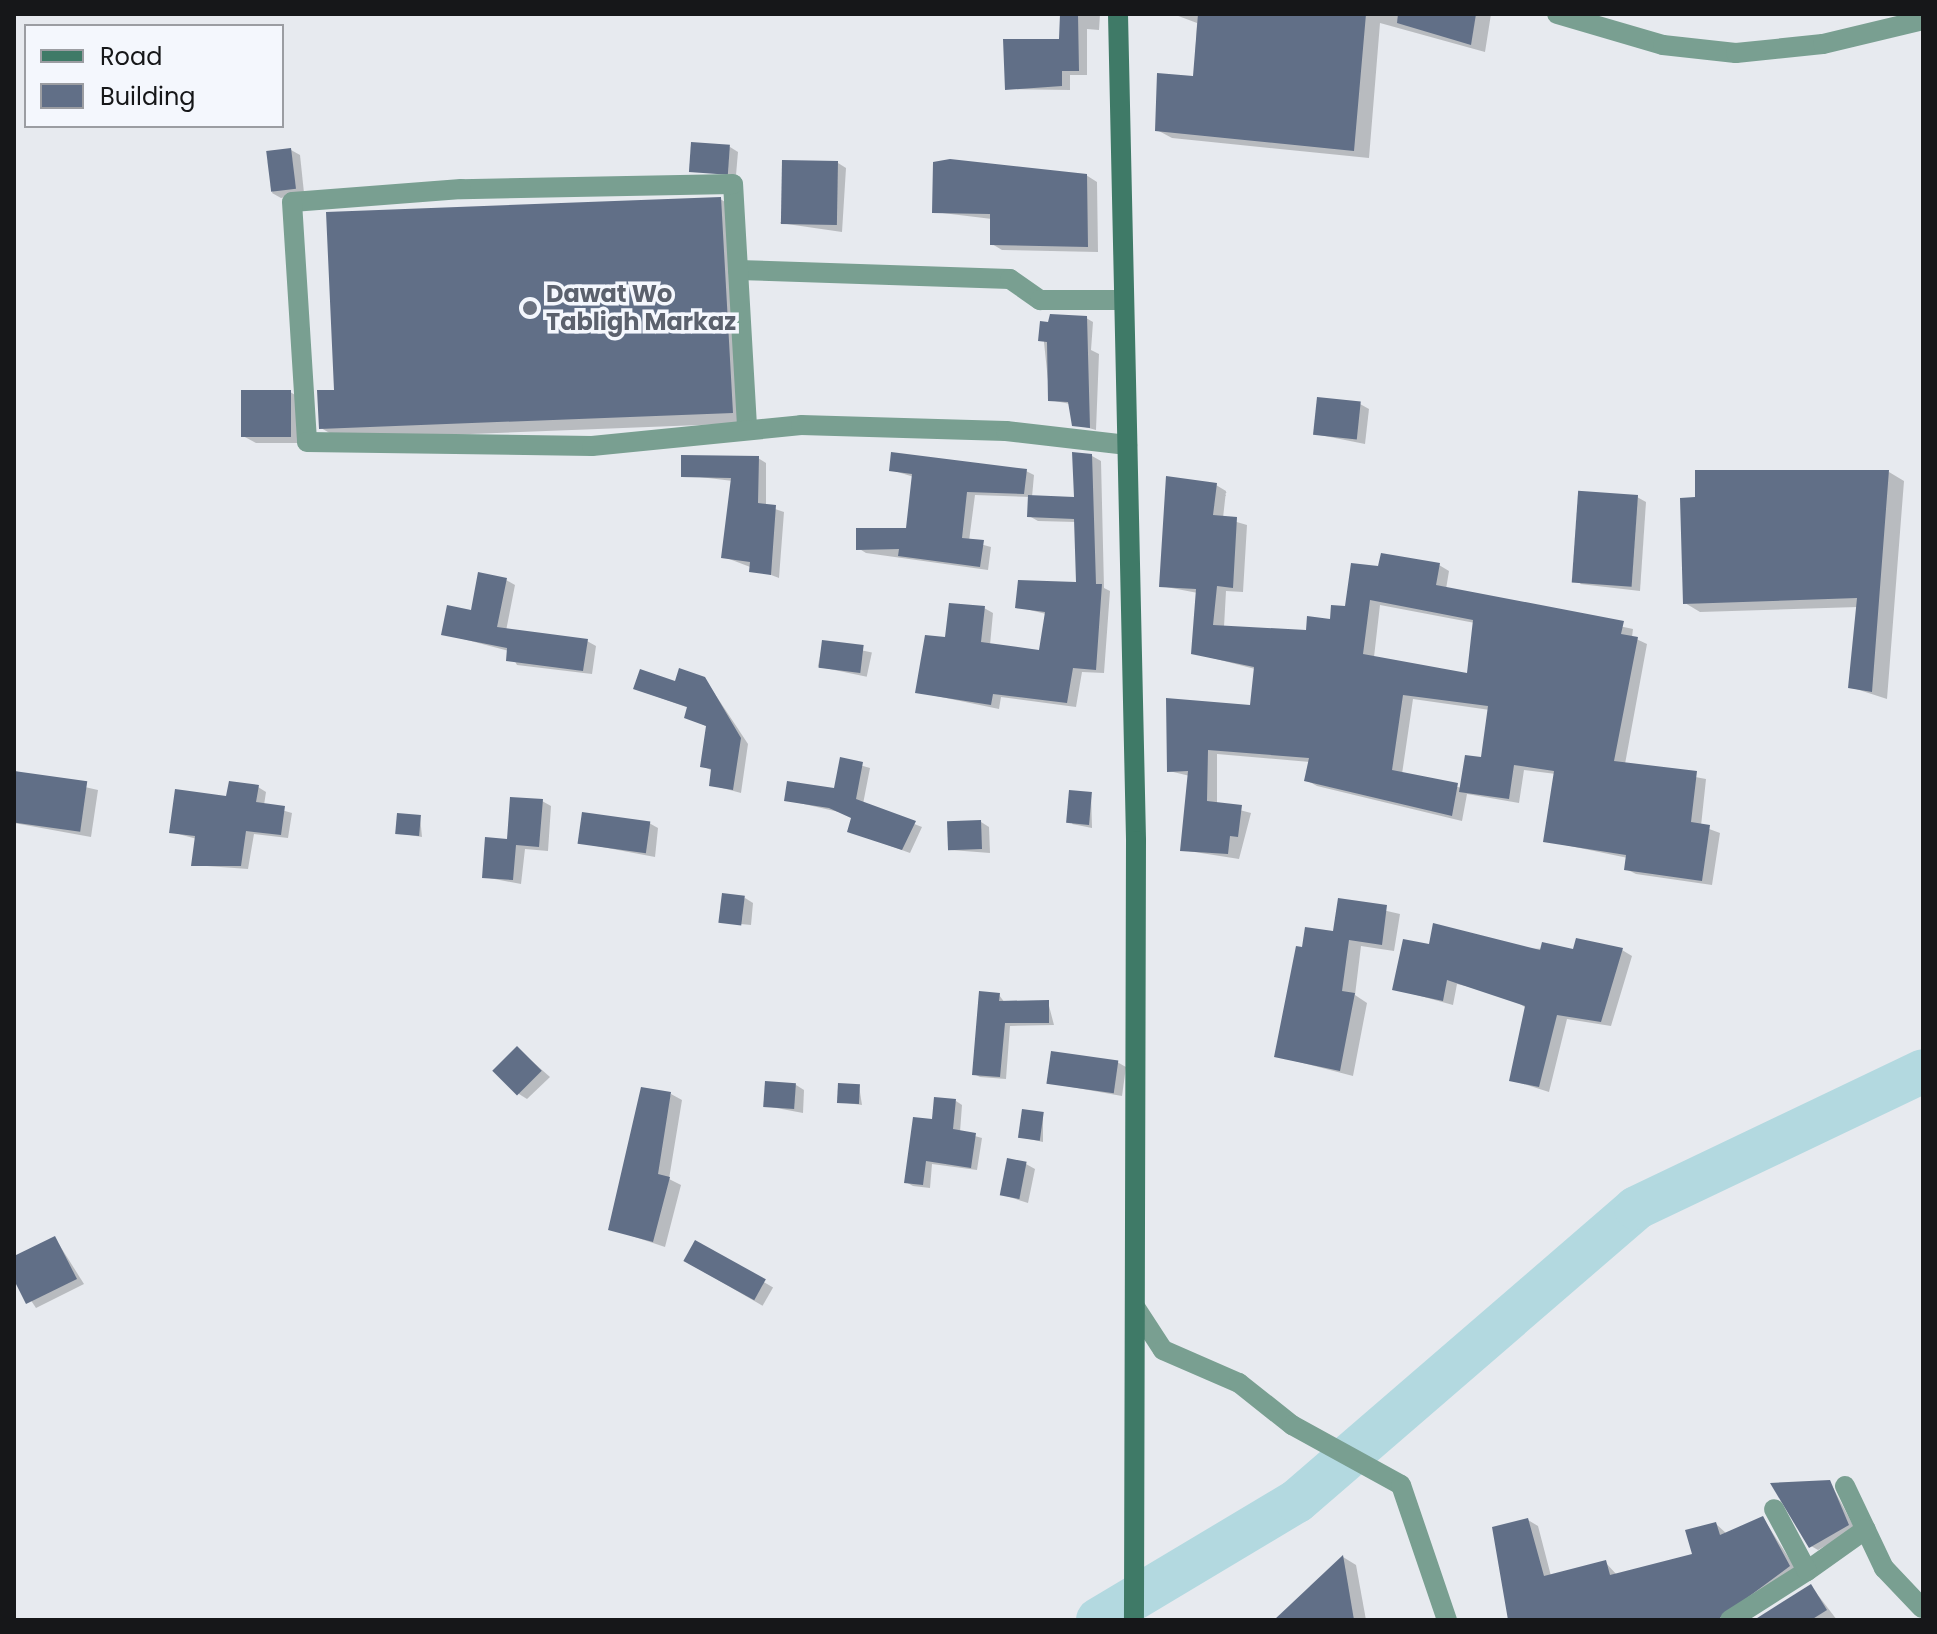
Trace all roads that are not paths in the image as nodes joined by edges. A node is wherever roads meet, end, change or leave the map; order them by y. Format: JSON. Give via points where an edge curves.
{"nodes":[{"id":1,"x":1118,"y":14,"type":"edge"},
{"id":2,"x":1557,"y":14,"type":"edge"},
{"id":3,"x":1923,"y":20,"type":"edge"},
{"id":4,"x":738,"y":270,"type":"junction"},
{"id":5,"x":1124,"y":300,"type":"junction"},
{"id":6,"x":747,"y":426,"type":"junction"},
{"id":7,"x":1127,"y":445,"type":"junction"},
{"id":8,"x":1130,"y":1293,"type":"junction"},
{"id":9,"x":1845,"y":1486,"type":"dead end"},
{"id":10,"x":1774,"y":1509,"type":"dead end"},
{"id":11,"x":1866,"y":1529,"type":"junction"},
{"id":12,"x":1807,"y":1571,"type":"junction"},
{"id":13,"x":1923,"y":1608,"type":"edge"},
{"id":14,"x":1134,"y":1620,"type":"edge"},
{"id":15,"x":1447,"y":1620,"type":"edge"},
{"id":16,"x":1730,"y":1620,"type":"edge"},
{"id":17,"x":1908,"y":1620,"type":"edge"}],
"edges":[{"from":1,"to":5,"type":"main road"},
{"from":2,"to":3,"type":"street","via":[[1663,45],[1736,53],[1823,44]]},
{"from":4,"to":5,"type":"street","via":[[1010,279],[1040,300]]},
{"from":4,"to":6,"type":"street"},
{"from":4,"to":6,"type":"street","via":[[733,184],[461,189],[292,202],[307,442],[592,446]]},
{"from":5,"to":7,"type":"main road"},
{"from":6,"to":7,"type":"street","via":[[1006,431]]},
{"from":7,"to":8,"type":"main road","via":[[1136,841]]},
{"from":8,"to":14,"type":"main road"},
{"from":8,"to":15,"type":"street","via":[[1142,1328],[1163,1350],[1239,1383],[1292,1425],[1391,1477],[1412,1498]]},
{"from":9,"to":11,"type":"street"},
{"from":10,"to":12,"type":"street"},
{"from":11,"to":12,"type":"street"},
{"from":11,"to":13,"type":"street","via":[[1884,1568]]},
{"from":12,"to":16,"type":"street"},
{"from":13,"to":17,"type":"street"}]}
